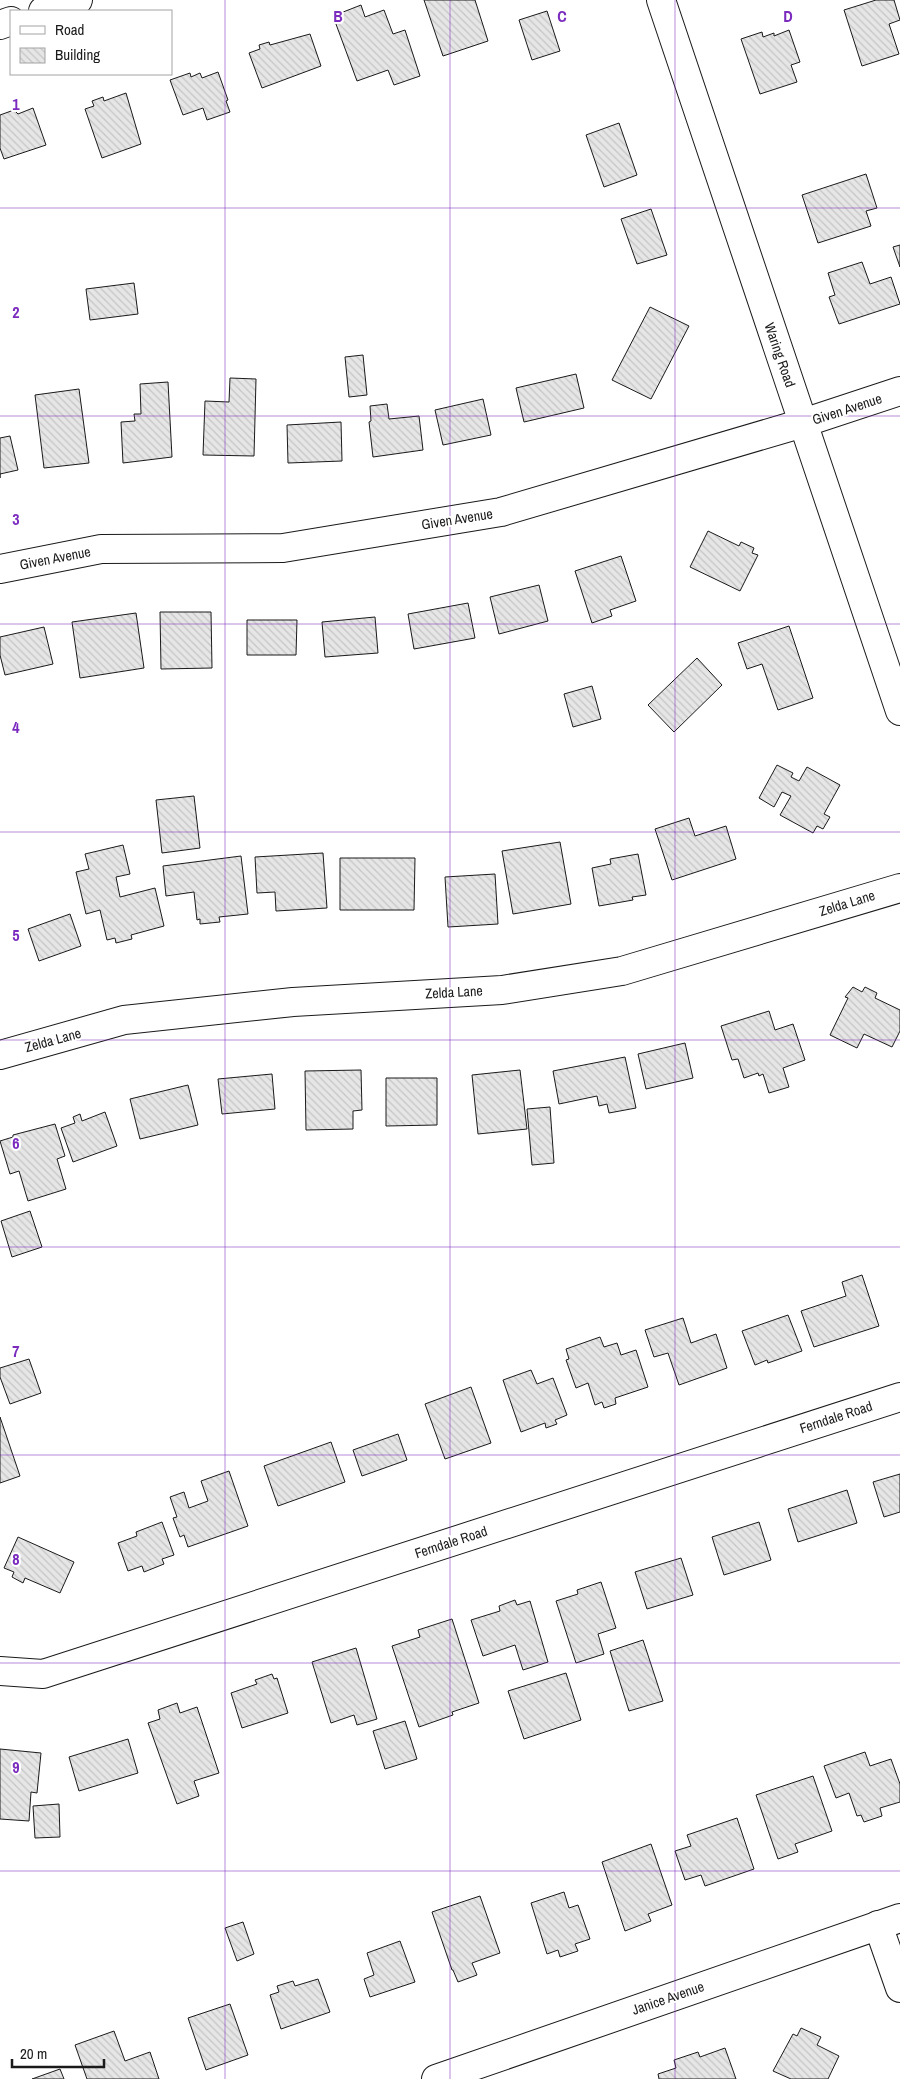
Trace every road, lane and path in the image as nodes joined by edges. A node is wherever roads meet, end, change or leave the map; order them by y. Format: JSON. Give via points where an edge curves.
{"nodes":[{"id":1,"x":78,"y":0,"type":"edge"},
{"id":2,"x":661,"y":0,"type":"edge"},
{"id":3,"x":46,"y":10,"type":"edge"},
{"id":4,"x":900,"y":391,"type":"edge"},
{"id":5,"x":803,"y":423,"type":"junction"},
{"id":6,"x":0,"y":568,"type":"edge"},
{"id":7,"x":900,"y":710,"type":"edge"},
{"id":8,"x":900,"y":888,"type":"edge"},
{"id":9,"x":0,"y":1055,"type":"edge"},
{"id":10,"x":900,"y":1397,"type":"edge"},
{"id":11,"x":0,"y":1671,"type":"edge"},
{"id":12,"x":889,"y":1921,"type":"edge"},
{"id":13,"x":900,"y":1988,"type":"edge"},
{"id":14,"x":436,"y":2079,"type":"edge"}],
"edges":[{"from":1,"to":3,"type":"street"},
{"from":2,"to":5,"type":"street","name":"Waring Road"},
{"from":4,"to":5,"type":"street","name":"Given Avenue"},
{"from":5,"to":6,"type":"street","name":"Given Avenue","via":[[501,512],[284,548],[101,549]]},
{"from":5,"to":7,"type":"street","name":"Waring Road"},
{"from":8,"to":9,"type":"street","name":"Zelda Lane","via":[[622,971],[502,990],[292,1002],[124,1020]]},
{"from":10,"to":11,"type":"street","name":"Ferndale Road","via":[[43,1674]]},
{"from":12,"to":13,"type":"street"},
{"from":12,"to":14,"type":"street","name":"Janice Avenue"}]}
